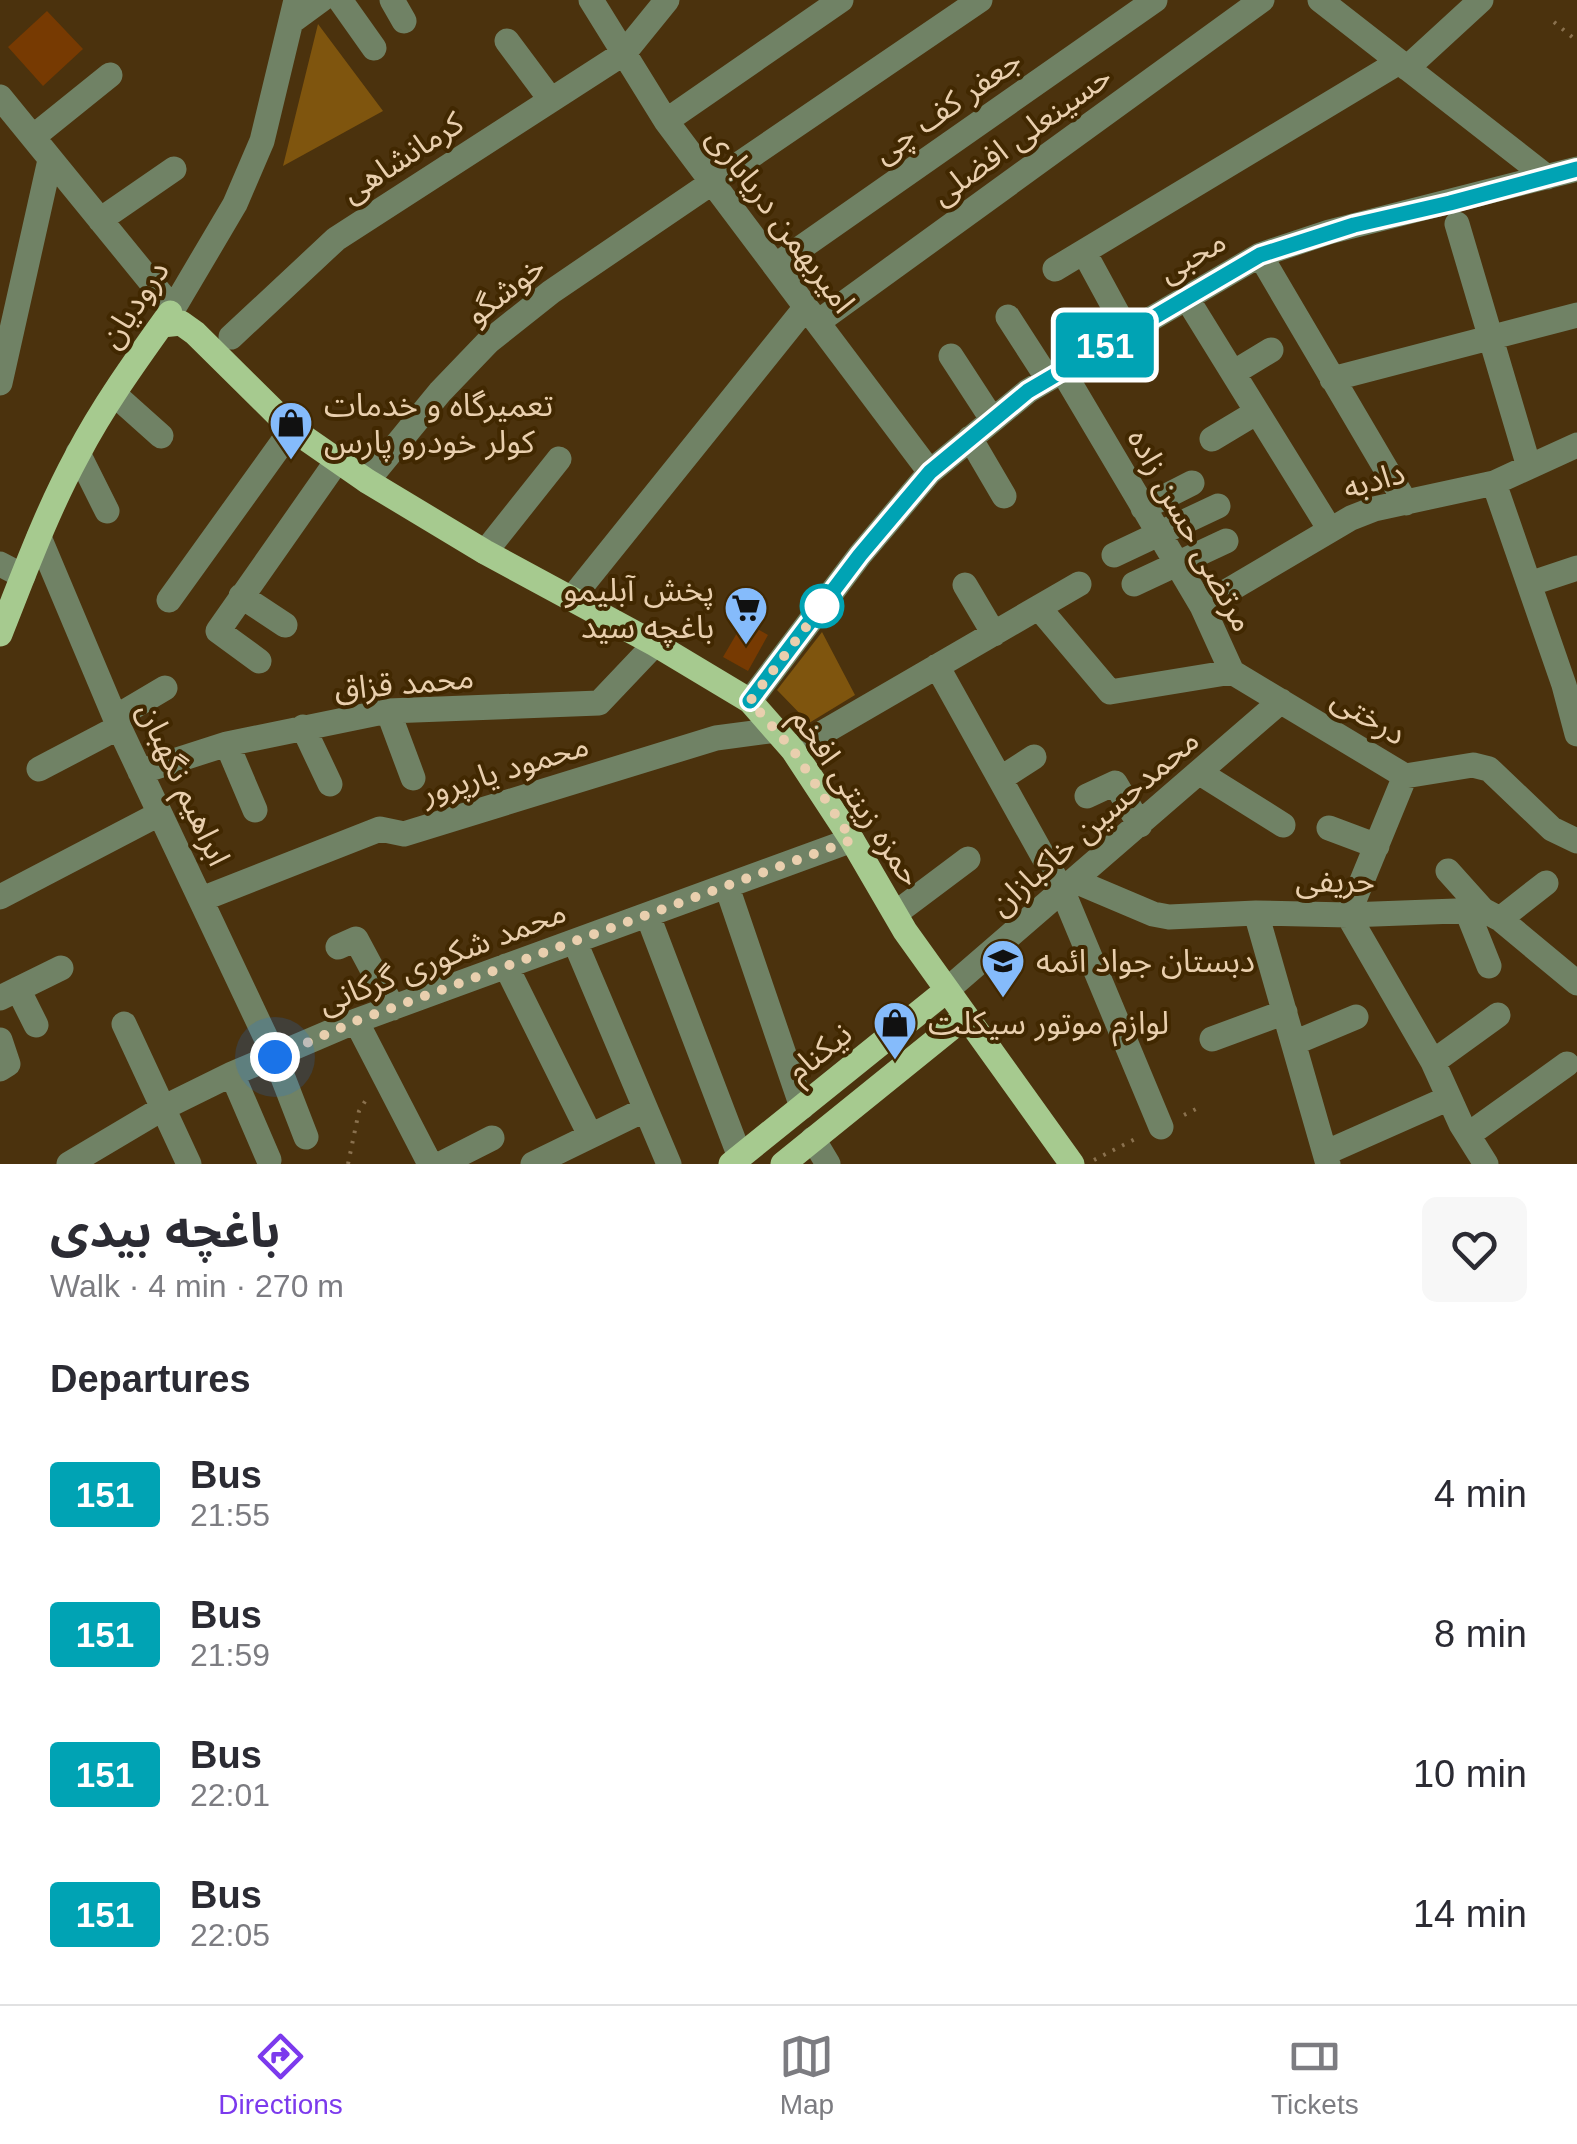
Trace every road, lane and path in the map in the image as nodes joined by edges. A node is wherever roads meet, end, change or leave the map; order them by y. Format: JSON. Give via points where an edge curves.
{"nodes":[{"id":1,"x":321,"y":0,"type":"edge"},
{"id":2,"x":340,"y":0,"type":"edge"},
{"id":3,"x":590,"y":0,"type":"edge"},
{"id":4,"x":667,"y":0,"type":"edge"},
{"id":5,"x":841,"y":0,"type":"edge"},
{"id":6,"x":980,"y":0,"type":"edge"},
{"id":7,"x":1155,"y":0,"type":"edge"},
{"id":8,"x":1262,"y":0,"type":"edge"},
{"id":9,"x":1320,"y":0,"type":"edge"},
{"id":10,"x":1480,"y":0,"type":"edge"},
{"id":11,"x":293,"y":11,"type":"edge"},
{"id":12,"x":1554,"y":22,"type":"dead end"},
{"id":13,"x":507,"y":41,"type":"dead end"},
{"id":14,"x":1577,"y":41,"type":"edge"},
{"id":15,"x":374,"y":48,"type":"dead end"},
{"id":16,"x":624,"y":53,"type":"junction"},
{"id":17,"x":1403,"y":65,"type":"junction"},
{"id":18,"x":110,"y":75,"type":"dead end"},
{"id":19,"x":0,"y":96,"type":"edge"},
{"id":20,"x":551,"y":100,"type":"junction"},
{"id":21,"x":666,"y":121,"type":"junction"},
{"id":22,"x":32,"y":137,"type":"junction"},
{"id":23,"x":50,"y":160,"type":"junction"},
{"id":24,"x":174,"y":169,"type":"dead end"},
{"id":25,"x":1577,"y":169,"type":"edge"},
{"id":26,"x":1547,"y":177,"type":"junction"},
{"id":27,"x":713,"y":183,"type":"junction"},
{"id":28,"x":100,"y":220,"type":"junction"},
{"id":29,"x":1456,"y":224,"type":"dead end"},
{"id":30,"x":1084,"y":252,"type":"junction"},
{"id":31,"x":1260,"y":255,"type":"junction"},
{"id":32,"x":775,"y":266,"type":"junction"},
{"id":33,"x":26,"y":269,"type":"junction"},
{"id":34,"x":1055,"y":269,"type":"dead end"},
{"id":35,"x":0,"y":288,"type":"edge"},
{"id":36,"x":1186,"y":297,"type":"junction"},
{"id":37,"x":812,"y":315,"type":"junction"},
{"id":38,"x":1577,"y":315,"type":"edge"},
{"id":39,"x":1008,"y":316,"type":"dead end"},
{"id":40,"x":168,"y":317,"type":"junction"},
{"id":41,"x":1127,"y":331,"type":"junction"},
{"id":42,"x":231,"y":338,"type":"dead end"},
{"id":43,"x":1492,"y":338,"type":"junction"},
{"id":44,"x":1270,"y":350,"type":"dead end"},
{"id":45,"x":951,"y":356,"type":"dead end"},
{"id":46,"x":1233,"y":373,"type":"junction"},
{"id":47,"x":1055,"y":374,"type":"junction"},
{"id":48,"x":1332,"y":379,"type":"junction"},
{"id":49,"x":0,"y":383,"type":"edge"},
{"id":50,"x":114,"y":394,"type":"junction"},
{"id":51,"x":1257,"y":412,"type":"junction"},
{"id":52,"x":992,"y":419,"type":"junction"},
{"id":53,"x":292,"y":429,"type":"junction"},
{"id":54,"x":161,"y":436,"type":"dead end"},
{"id":55,"x":970,"y":438,"type":"junction"},
{"id":56,"x":1212,"y":440,"type":"dead end"},
{"id":57,"x":1577,"y":445,"type":"edge"},
{"id":58,"x":78,"y":453,"type":"junction"},
{"id":59,"x":559,"y":458,"type":"dead end"},
{"id":60,"x":337,"y":461,"type":"junction"},
{"id":61,"x":1530,"y":467,"type":"junction"},
{"id":62,"x":930,"y":472,"type":"junction"},
{"id":63,"x":367,"y":481,"type":"junction"},
{"id":64,"x":1192,"y":483,"type":"dead end"},
{"id":65,"x":1494,"y":483,"type":"junction"},
{"id":66,"x":1004,"y":496,"type":"dead end"},
{"id":67,"x":1406,"y":503,"type":"junction"},
{"id":68,"x":1218,"y":506,"type":"dead end"},
{"id":69,"x":1144,"y":508,"type":"junction"},
{"id":70,"x":107,"y":511,"type":"dead end"},
{"id":71,"x":1329,"y":528,"type":"junction"},
{"id":72,"x":1158,"y":533,"type":"junction"},
{"id":73,"x":38,"y":537,"type":"junction"},
{"id":74,"x":1226,"y":541,"type":"dead end"},
{"id":75,"x":485,"y":552,"type":"junction"},
{"id":76,"x":1114,"y":555,"type":"dead end"},
{"id":77,"x":1177,"y":565,"type":"junction"},
{"id":78,"x":1577,"y":568,"type":"edge"},
{"id":79,"x":12,"y":570,"type":"edge"},
{"id":80,"x":1080,"y":584,"type":"dead end"},
{"id":81,"x":1134,"y":584,"type":"dead end"},
{"id":82,"x":1529,"y":584,"type":"junction"},
{"id":83,"x":964,"y":585,"type":"dead end"},
{"id":84,"x":242,"y":596,"type":"junction"},
{"id":85,"x":572,"y":598,"type":"junction"},
{"id":86,"x":169,"y":600,"type":"dead end"},
{"id":87,"x":1202,"y":606,"type":"junction"},
{"id":88,"x":1038,"y":608,"type":"junction"},
{"id":89,"x":285,"y":625,"type":"dead end"},
{"id":90,"x":0,"y":634,"type":"edge"},
{"id":91,"x":994,"y":634,"type":"junction"},
{"id":92,"x":655,"y":644,"type":"junction"},
{"id":93,"x":260,"y":662,"type":"dead end"},
{"id":94,"x":937,"y":666,"type":"junction"},
{"id":95,"x":1232,"y":672,"type":"junction"},
{"id":96,"x":1570,"y":683,"type":"edge"},
{"id":97,"x":165,"y":688,"type":"dead end"},
{"id":98,"x":750,"y":701,"type":"junction"},
{"id":99,"x":1281,"y":701,"type":"junction"},
{"id":100,"x":388,"y":711,"type":"junction"},
{"id":101,"x":118,"y":722,"type":"junction"},
{"id":102,"x":304,"y":727,"type":"junction"},
{"id":103,"x":1577,"y":734,"type":"edge"},
{"id":104,"x":785,"y":740,"type":"junction"},
{"id":105,"x":227,"y":744,"type":"junction"},
{"id":106,"x":1034,"y":757,"type":"dead end"},
{"id":107,"x":38,"y":770,"type":"dead end"},
{"id":108,"x":140,"y":772,"type":"junction"},
{"id":109,"x":1200,"y":773,"type":"junction"},
{"id":110,"x":1406,"y":776,"type":"junction"},
{"id":111,"x":413,"y":778,"type":"dead end"},
{"id":112,"x":1000,"y":779,"type":"junction"},
{"id":113,"x":330,"y":784,"type":"dead end"},
{"id":114,"x":1087,"y":796,"type":"dead end"},
{"id":115,"x":255,"y":810,"type":"dead end"},
{"id":116,"x":159,"y":814,"type":"junction"},
{"id":117,"x":1140,"y":825,"type":"junction"},
{"id":118,"x":1283,"y":826,"type":"dead end"},
{"id":119,"x":1329,"y":828,"type":"dead end"},
{"id":120,"x":852,"y":840,"type":"junction"},
{"id":121,"x":1577,"y":841,"type":"edge"},
{"id":122,"x":1377,"y":846,"type":"junction"},
{"id":123,"x":968,"y":859,"type":"dead end"},
{"id":124,"x":1448,"y":871,"type":"dead end"},
{"id":125,"x":1546,"y":883,"type":"dead end"},
{"id":126,"x":727,"y":887,"type":"junction"},
{"id":127,"x":1069,"y":887,"type":"junction"},
{"id":128,"x":0,"y":897,"type":"edge"},
{"id":129,"x":202,"y":898,"type":"junction"},
{"id":130,"x":896,"y":912,"type":"junction"},
{"id":131,"x":1256,"y":912,"type":"junction"},
{"id":132,"x":1483,"y":913,"type":"junction"},
{"id":133,"x":1348,"y":915,"type":"junction"},
{"id":134,"x":648,"y":916,"type":"junction"},
{"id":135,"x":575,"y":942,"type":"junction"},
{"id":136,"x":338,"y":948,"type":"dead end"},
{"id":137,"x":506,"y":966,"type":"junction"},
{"id":138,"x":1489,"y":966,"type":"dead end"},
{"id":139,"x":61,"y":968,"type":"dead end"},
{"id":140,"x":1577,"y":983,"type":"edge"},
{"id":141,"x":948,"y":990,"type":"junction"},
{"id":142,"x":9,"y":993,"type":"edge"},
{"id":143,"x":393,"y":1008,"type":"junction"},
{"id":144,"x":1285,"y":1012,"type":"junction"},
{"id":145,"x":1498,"y":1015,"type":"dead end"},
{"id":146,"x":966,"y":1016,"type":"junction"},
{"id":147,"x":1356,"y":1017,"type":"dead end"},
{"id":148,"x":356,"y":1021,"type":"junction"},
{"id":149,"x":124,"y":1024,"type":"dead end"},
{"id":150,"x":36,"y":1025,"type":"dead end"},
{"id":151,"x":1212,"y":1039,"type":"dead end"},
{"id":152,"x":0,"y":1040,"type":"edge"},
{"id":153,"x":1294,"y":1043,"type":"junction"},
{"id":154,"x":275,"y":1057,"type":"junction"},
{"id":155,"x":1433,"y":1062,"type":"junction"},
{"id":156,"x":1566,"y":1064,"type":"dead end"},
{"id":157,"x":0,"y":1069,"type":"edge"},
{"id":158,"x":232,"y":1074,"type":"junction"},
{"id":159,"x":381,"y":1074,"type":"junction"},
{"id":160,"x":1449,"y":1098,"type":"junction"},
{"id":161,"x":165,"y":1107,"type":"junction"},
{"id":162,"x":802,"y":1107,"type":"junction"},
{"id":163,"x":644,"y":1110,"type":"junction"},
{"id":164,"x":1161,"y":1127,"type":"dead end"},
{"id":165,"x":590,"y":1135,"type":"junction"},
{"id":166,"x":1468,"y":1135,"type":"junction"},
{"id":167,"x":306,"y":1137,"type":"dead end"},
{"id":168,"x":492,"y":1138,"type":"dead end"},
{"id":169,"x":813,"y":1139,"type":"junction"},
{"id":170,"x":542,"y":1155,"type":"edge"},
{"id":171,"x":1326,"y":1159,"type":"edge"},
{"id":172,"x":269,"y":1160,"type":"dead end"},
{"id":173,"x":736,"y":1160,"type":"edge"},
{"id":174,"x":68,"y":1164,"type":"edge"},
{"id":175,"x":189,"y":1164,"type":"edge"},
{"id":176,"x":348,"y":1164,"type":"edge"},
{"id":177,"x":430,"y":1164,"type":"edge"},
{"id":178,"x":441,"y":1164,"type":"edge"},
{"id":179,"x":669,"y":1164,"type":"edge"},
{"id":180,"x":782,"y":1164,"type":"edge"},
{"id":181,"x":828,"y":1164,"type":"edge"},
{"id":182,"x":1072,"y":1164,"type":"edge"},
{"id":183,"x":1486,"y":1164,"type":"edge"}],
"edges":[{"from":1,"to":11,"type":"street"},
{"from":2,"to":15,"type":"street"},
{"from":3,"to":16,"type":"street","name":"امیربهمن دریاباری"},
{"from":4,"to":16,"type":"street","name":"کرمانشاهی"},
{"from":5,"to":21,"type":"street"},
{"from":6,"to":27,"type":"street","name":"خوشگو"},
{"from":7,"to":32,"type":"street","name":"جعفر کف چی"},
{"from":8,"to":37,"type":"street","name":"حسینعلی افضلی"},
{"from":9,"to":17,"type":"street"},
{"from":10,"to":17,"type":"street"},
{"from":11,"to":40,"type":"street","name":"درودیان","via":[[262,141],[235,204]]},
{"from":12,"to":14,"type":"path"},
{"from":13,"to":20,"type":"street"},
{"from":16,"to":20,"type":"street","name":"کرمانشاهی"},
{"from":16,"to":21,"type":"street","name":"امیربهمن دریاباری"},
{"from":17,"to":26,"type":"street"},
{"from":17,"to":30,"type":"street"},
{"from":18,"to":22,"type":"street"},
{"from":19,"to":22,"type":"street","name":"حمزه زینتی افخم"},
{"from":20,"to":42,"type":"street","name":"کرمانشاهی","via":[[336,239]]},
{"from":21,"to":27,"type":"street","name":"امیربهمن دریاباری"},
{"from":22,"to":23,"type":"street","name":"حمزه زینتی افخم"},
{"from":23,"to":28,"type":"street","name":"حمزه زینتی افخم"},
{"from":23,"to":33,"type":"street"},
{"from":24,"to":28,"type":"street"},
{"from":25,"to":26,"type":"street","name":"محبی"},
{"from":26,"to":31,"type":"street","name":"محبی"},
{"from":27,"to":32,"type":"street","name":"امیربهمن دریاباری"},
{"from":27,"to":63,"type":"street","name":"خوشگو","via":[[488,342]]},
{"from":28,"to":40,"type":"street","name":"حمزه زینتی افخم"},
{"from":29,"to":43,"type":"street"},
{"from":30,"to":34,"type":"street"},
{"from":30,"to":41,"type":"street"},
{"from":31,"to":36,"type":"street","name":"محبی"},
{"from":31,"to":48,"type":"street"},
{"from":32,"to":37,"type":"street","name":"امیربهمن دریاباری"},
{"from":33,"to":35,"type":"street"},
{"from":33,"to":49,"type":"street"},
{"from":36,"to":41,"type":"street","name":"محبی"},
{"from":36,"to":46,"type":"street"},
{"from":37,"to":62,"type":"street","name":"امیربهمن دریاباری"},
{"from":37,"to":85,"type":"street","name":"حسینعلی افضلی"},
{"from":38,"to":43,"type":"street"},
{"from":39,"to":47,"type":"street","name":"مرتضی حسن زاده"},
{"from":40,"to":50,"type":"main road","name":"درودیان"},
{"from":40,"to":53,"type":"main road","name":"حمزه زینتی افخم","via":[[195,333]]},
{"from":41,"to":47,"type":"street","name":"محبی"},
{"from":43,"to":48,"type":"street"},
{"from":43,"to":61,"type":"street"},
{"from":44,"to":46,"type":"street"},
{"from":45,"to":52,"type":"street"},
{"from":46,"to":51,"type":"street"},
{"from":47,"to":52,"type":"street","name":"محبی"},
{"from":47,"to":69,"type":"street","name":"مرتضی حسن زاده"},
{"from":48,"to":67,"type":"street"},
{"from":50,"to":54,"type":"street"},
{"from":50,"to":58,"type":"main road","name":"درودیان"},
{"from":51,"to":56,"type":"street"},
{"from":51,"to":71,"type":"street"},
{"from":52,"to":55,"type":"street","name":"محبی"},
{"from":53,"to":60,"type":"main road","name":"حمزه زینتی افخم"},
{"from":53,"to":86,"type":"street"},
{"from":55,"to":62,"type":"street","name":"محبی"},
{"from":55,"to":66,"type":"street"},
{"from":57,"to":61,"type":"street","name":"دادبه"},
{"from":58,"to":70,"type":"street"},
{"from":58,"to":73,"type":"main road","name":"درودیان"},
{"from":59,"to":75,"type":"street"},
{"from":60,"to":63,"type":"main road","name":"حمزه زینتی افخم"},
{"from":60,"to":84,"type":"street"},
{"from":61,"to":65,"type":"street","name":"دادبه"},
{"from":62,"to":98,"type":"street","name":"محبی"},
{"from":63,"to":75,"type":"main road","name":"حمزه زینتی افخم"},
{"from":64,"to":69,"type":"street"},
{"from":65,"to":67,"type":"street","name":"دادبه"},
{"from":65,"to":82,"type":"street"},
{"from":67,"to":71,"type":"street","name":"دادبه"},
{"from":68,"to":72,"type":"street"},
{"from":69,"to":72,"type":"street","name":"مرتضی حسن زاده"},
{"from":71,"to":87,"type":"street","name":"دادبه"},
{"from":72,"to":76,"type":"street"},
{"from":72,"to":77,"type":"street","name":"مرتضی حسن زاده"},
{"from":73,"to":79,"type":"main road","name":"درودیان"},
{"from":73,"to":101,"type":"street","name":"ابراهیم نگهبان"},
{"from":74,"to":77,"type":"street"},
{"from":75,"to":85,"type":"main road","name":"حمزه زینتی افخم"},
{"from":77,"to":81,"type":"street"},
{"from":77,"to":87,"type":"street","name":"مرتضی حسن زاده"},
{"from":78,"to":82,"type":"street"},
{"from":79,"to":90,"type":"main road","name":"درودیان"},
{"from":80,"to":88,"type":"street"},
{"from":82,"to":96,"type":"street"},
{"from":83,"to":91,"type":"street"},
{"from":84,"to":89,"type":"street"},
{"from":84,"to":93,"type":"street","via":[[218,631]]},
{"from":85,"to":92,"type":"main road","name":"حمزه زینتی افخم"},
{"from":87,"to":95,"type":"street","name":"مرتضی حسن زاده"},
{"from":88,"to":91,"type":"street"},
{"from":88,"to":95,"type":"street","via":[[1110,692]]},
{"from":91,"to":94,"type":"street"},
{"from":92,"to":98,"type":"main road","name":"حمزه زینتی افخم"},
{"from":92,"to":100,"type":"street","name":"محمد قزاق","via":[[599,704]]},
{"from":94,"to":104,"type":"street"},
{"from":94,"to":112,"type":"street"},
{"from":95,"to":99,"type":"street","name":"درختی"},
{"from":96,"to":103,"type":"street"},
{"from":97,"to":101,"type":"street"},
{"from":98,"to":104,"type":"main road","name":"حمزه زینتی افخم"},
{"from":99,"to":109,"type":"street","name":"محمدحسین خاکبازان"},
{"from":99,"to":110,"type":"street","name":"درختی"},
{"from":100,"to":102,"type":"street","name":"محمد قزاق"},
{"from":100,"to":111,"type":"street"},
{"from":101,"to":107,"type":"street"},
{"from":101,"to":108,"type":"street","name":"ابراهیم نگهبان"},
{"from":102,"to":105,"type":"street","name":"محمد قزاق"},
{"from":102,"to":113,"type":"street"},
{"from":104,"to":120,"type":"main road","name":"حمزه زینتی افخم"},
{"from":104,"to":129,"type":"street","name":"محمود یارپرور","via":[[716,738],[404,834],[380,829]]},
{"from":105,"to":108,"type":"street","name":"محمد قزاق"},
{"from":105,"to":115,"type":"street"},
{"from":106,"to":112,"type":"street"},
{"from":108,"to":116,"type":"street","name":"ابراهیم نگهبان"},
{"from":109,"to":117,"type":"street","name":"محمدحسین خاکبازان"},
{"from":109,"to":118,"type":"street"},
{"from":110,"to":121,"type":"street","name":"درختی","via":[[1473,765],[1489,770],[1552,829]]},
{"from":110,"to":122,"type":"street"},
{"from":112,"to":127,"type":"street"},
{"from":114,"to":117,"type":"street","via":[[1115,783]]},
{"from":116,"to":128,"type":"street"},
{"from":116,"to":129,"type":"street","name":"ابراهیم نگهبان"},
{"from":117,"to":127,"type":"street","name":"محمدحسین خاکبازان"},
{"from":119,"to":122,"type":"street"},
{"from":120,"to":126,"type":"street","name":"محمد شکوری گرکانی"},
{"from":120,"to":130,"type":"main road","name":"حمزه زینتی افخم"},
{"from":122,"to":133,"type":"street"},
{"from":123,"to":130,"type":"street"},
{"from":124,"to":132,"type":"street"},
{"from":125,"to":132,"type":"street"},
{"from":126,"to":134,"type":"street","name":"محمد شکوری گرکانی"},
{"from":126,"to":162,"type":"street"},
{"from":127,"to":131,"type":"street","name":"حریفی","via":[[1169,917]]},
{"from":127,"to":141,"type":"street","name":"محمدحسین خاکبازان"},
{"from":127,"to":164,"type":"street"},
{"from":129,"to":154,"type":"street","name":"ابراهیم نگهبان"},
{"from":130,"to":141,"type":"main road","name":"حمزه زینتی افخم"},
{"from":131,"to":133,"type":"street","name":"حریفی"},
{"from":131,"to":144,"type":"street"},
{"from":132,"to":133,"type":"street","name":"حریفی"},
{"from":132,"to":138,"type":"street"},
{"from":132,"to":140,"type":"street"},
{"from":133,"to":155,"type":"street"},
{"from":134,"to":135,"type":"street","name":"محمد شکوری گرکانی"},
{"from":134,"to":173,"type":"street"},
{"from":135,"to":137,"type":"street","name":"محمد شکوری گرکانی"},
{"from":135,"to":163,"type":"street"},
{"from":136,"to":143,"type":"street","via":[[356,939]]},
{"from":137,"to":143,"type":"street","name":"محمد شکوری گرکانی"},
{"from":137,"to":165,"type":"street"},
{"from":139,"to":142,"type":"street"},
{"from":141,"to":146,"type":"main road","name":"حمزه زینتی افخم"},
{"from":141,"to":162,"type":"main road","name":"نیکنام"},
{"from":142,"to":150,"type":"street"},
{"from":143,"to":148,"type":"street","name":"محمد شکوری گرکانی"},
{"from":144,"to":151,"type":"street"},
{"from":144,"to":153,"type":"street"},
{"from":145,"to":155,"type":"street"},
{"from":146,"to":169,"type":"main road","name":"نیکنام"},
{"from":146,"to":182,"type":"main road","name":"حمزه زینتی افخم"},
{"from":147,"to":153,"type":"street"},
{"from":148,"to":154,"type":"street","name":"محمد شکوری گرکانی"},
{"from":148,"to":159,"type":"street"},
{"from":149,"to":161,"type":"street"},
{"from":152,"to":157,"type":"street","via":[[8,1064]]},
{"from":153,"to":171,"type":"street"},
{"from":154,"to":158,"type":"street","name":"محمد شکوری گرکانی"},
{"from":154,"to":167,"type":"street","name":"ابراهیم نگهبان"},
{"from":155,"to":160,"type":"street"},
{"from":156,"to":166,"type":"street"},
{"from":158,"to":161,"type":"street","name":"محمد شکوری گرکانی"},
{"from":158,"to":172,"type":"street"},
{"from":159,"to":176,"type":"path","via":[[360,1112]]},
{"from":159,"to":177,"type":"street"},
{"from":160,"to":166,"type":"street"},
{"from":160,"to":171,"type":"street"},
{"from":161,"to":174,"type":"street","name":"محمد شکوری گرکانی"},
{"from":161,"to":175,"type":"street"},
{"from":162,"to":173,"type":"main road","name":"نیکنام"},
{"from":163,"to":165,"type":"street"},
{"from":163,"to":179,"type":"street"},
{"from":165,"to":170,"type":"street"},
{"from":166,"to":183,"type":"street"},
{"from":168,"to":178,"type":"street"},
{"from":169,"to":180,"type":"main road","name":"نیکنام"},
{"from":169,"to":181,"type":"street"}]}
